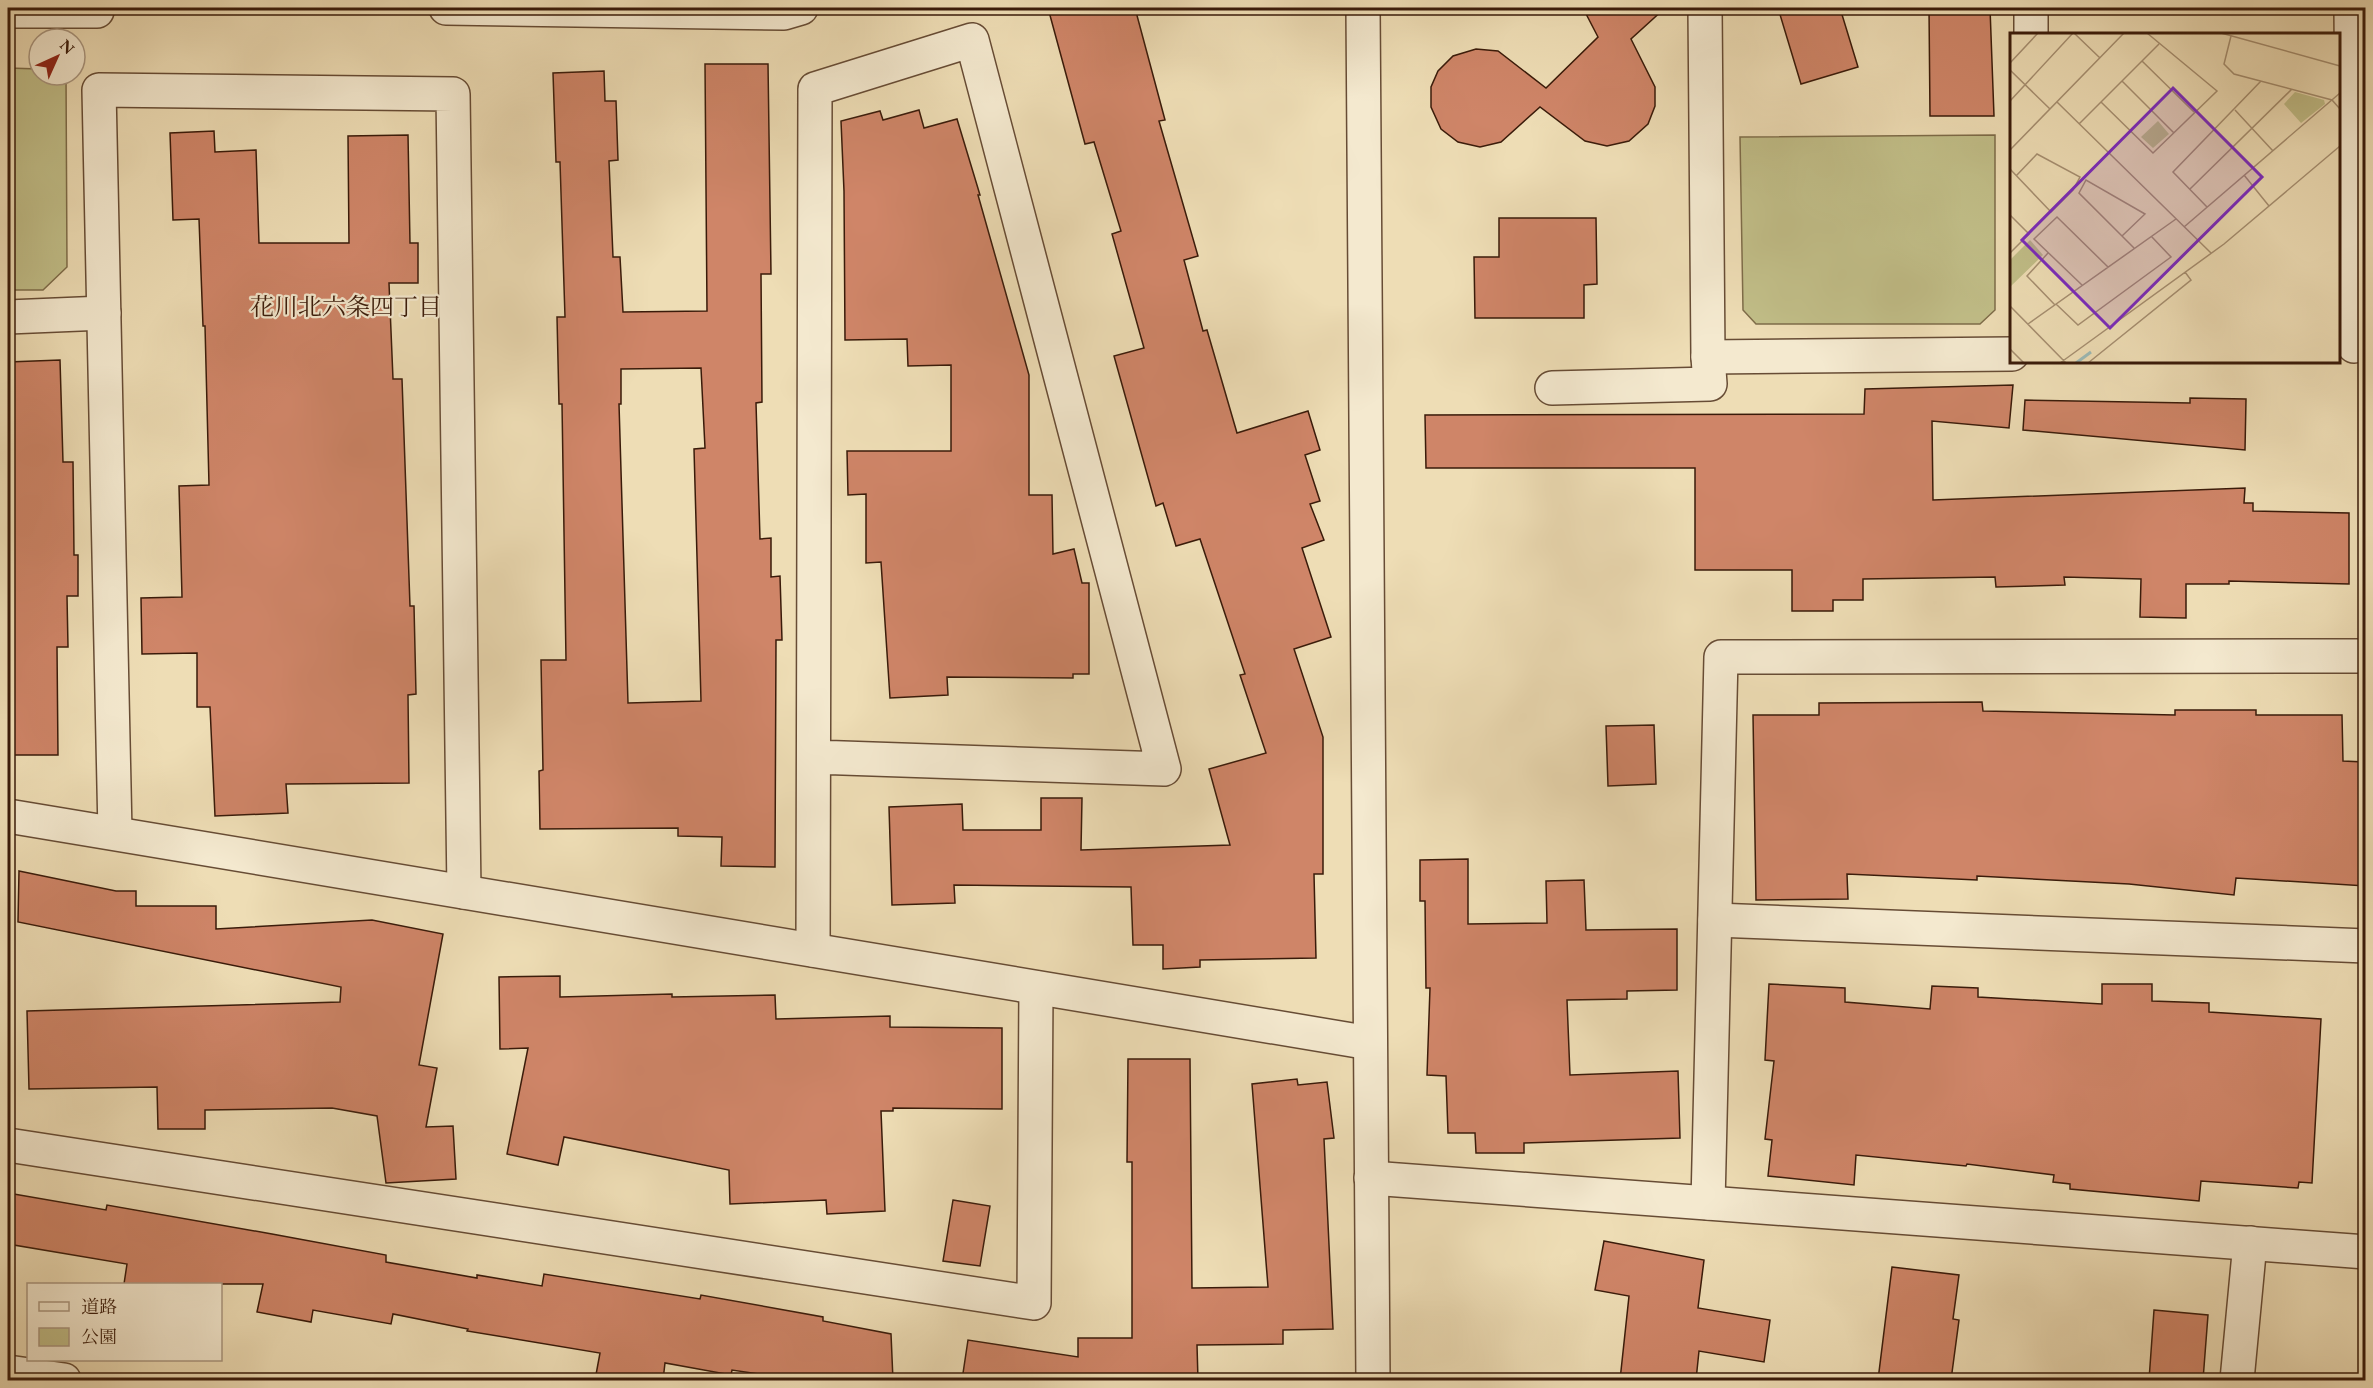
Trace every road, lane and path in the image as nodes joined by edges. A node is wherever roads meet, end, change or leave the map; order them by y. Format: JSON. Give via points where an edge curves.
{"nodes":[{"id":1,"x":97,"y":8,"type":"edge"},
{"id":2,"x":446,"y":8,"type":"edge"},
{"id":3,"x":801,"y":8,"type":"edge"},
{"id":4,"x":1363,"y":8,"type":"edge"},
{"id":5,"x":1705,"y":8,"type":"edge"},
{"id":6,"x":2031,"y":8,"type":"edge"},
{"id":7,"x":2351,"y":8,"type":"edge"},
{"id":8,"x":8,"y":12,"type":"edge"},
{"id":9,"x":2031,"y":33,"type":"edge"},
{"id":10,"x":104,"y":313,"type":"junction"},
{"id":11,"x":8,"y":317,"type":"edge"},
{"id":12,"x":2353,"y":347,"type":"edge"},
{"id":13,"x":2010,"y":354,"type":"edge"},
{"id":14,"x":1708,"y":357,"type":"junction"},
{"id":15,"x":1552,"y":388,"type":"dead end"},
{"id":16,"x":2366,"y":656,"type":"edge"},
{"id":17,"x":814,"y":757,"type":"junction"},
{"id":18,"x":8,"y":816,"type":"edge"},
{"id":19,"x":115,"y":834,"type":"junction"},
{"id":20,"x":464,"y":892,"type":"junction"},
{"id":21,"x":1715,"y":920,"type":"junction"},
{"id":22,"x":2366,"y":946,"type":"edge"},
{"id":23,"x":813,"y":950,"type":"junction"},
{"id":24,"x":1036,"y":987,"type":"junction"},
{"id":25,"x":1370,"y":1043,"type":"junction"},
{"id":26,"x":8,"y":1145,"type":"edge"},
{"id":27,"x":1371,"y":1178,"type":"junction"},
{"id":28,"x":1708,"y":1203,"type":"junction"},
{"id":29,"x":2250,"y":1243,"type":"junction"},
{"id":30,"x":2366,"y":1252,"type":"edge"},
{"id":31,"x":8,"y":1372,"type":"edge"},
{"id":32,"x":64,"y":1380,"type":"edge"},
{"id":33,"x":1373,"y":1380,"type":"edge"},
{"id":34,"x":2237,"y":1380,"type":"edge"}],
"edges":[{"from":1,"to":8,"type":"street"},
{"from":2,"to":3,"type":"street","via":[[784,13]]},
{"from":4,"to":25,"type":"street"},
{"from":5,"to":14,"type":"street"},
{"from":6,"to":9,"type":"street"},
{"from":7,"to":12,"type":"street"},
{"from":10,"to":11,"type":"street"},
{"from":10,"to":19,"type":"street"},
{"from":10,"to":20,"type":"street","via":[[99,90],[453,94]]},
{"from":13,"to":14,"type":"street"},
{"from":14,"to":15,"type":"street","via":[[1710,384]]},
{"from":16,"to":21,"type":"street","via":[[1721,657]]},
{"from":17,"to":17,"type":"street","via":[[815,89],[972,40],[1164,769]]},
{"from":17,"to":23,"type":"street"},
{"from":18,"to":19,"type":"street"},
{"from":19,"to":20,"type":"street"},
{"from":20,"to":23,"type":"street"},
{"from":21,"to":22,"type":"street"},
{"from":21,"to":28,"type":"street"},
{"from":23,"to":24,"type":"street"},
{"from":24,"to":25,"type":"street"},
{"from":24,"to":26,"type":"street","via":[[1034,1303]]},
{"from":25,"to":27,"type":"street"},
{"from":27,"to":28,"type":"street"},
{"from":27,"to":33,"type":"street"},
{"from":28,"to":29,"type":"street"},
{"from":29,"to":30,"type":"street"},
{"from":29,"to":34,"type":"street"},
{"from":31,"to":32,"type":"street"}]}
